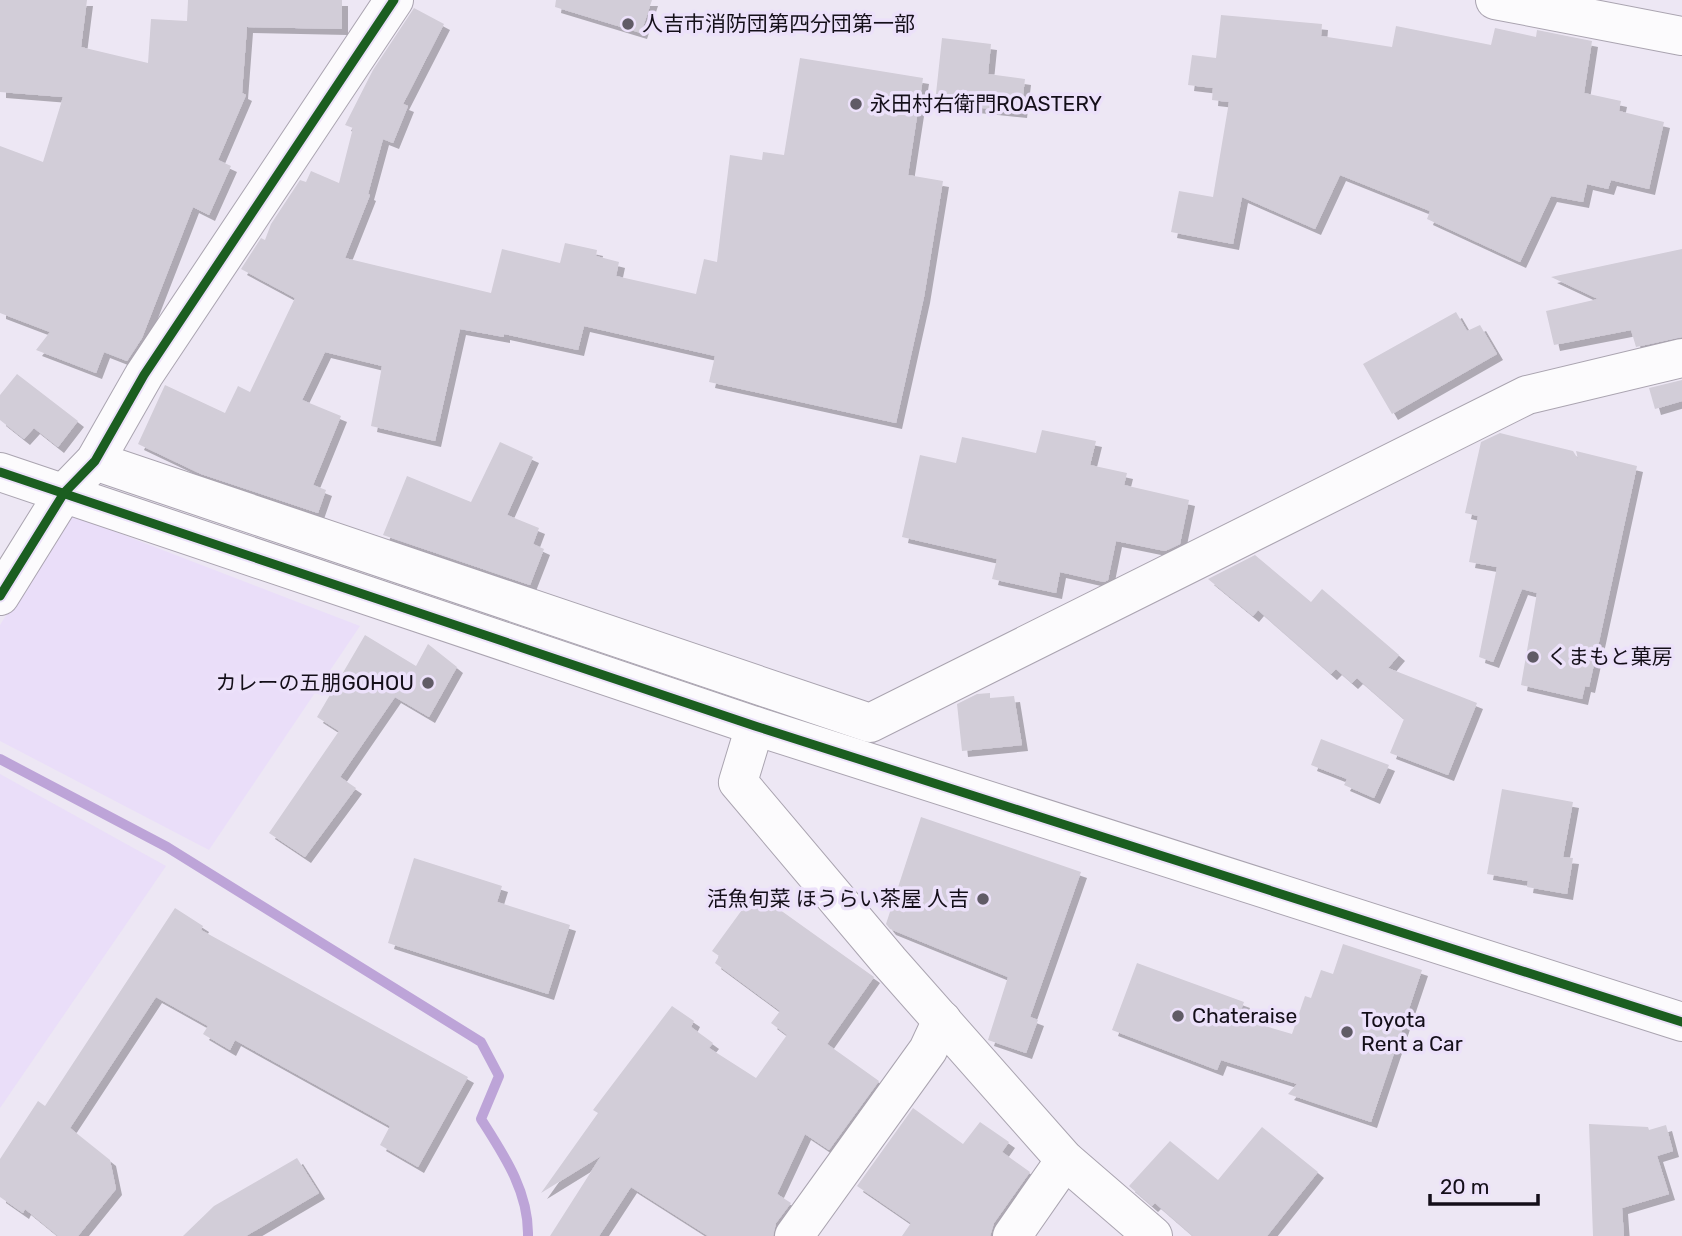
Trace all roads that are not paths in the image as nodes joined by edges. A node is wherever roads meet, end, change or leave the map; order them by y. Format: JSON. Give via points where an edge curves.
{"nodes":[{"id":1,"x":394,"y":0,"type":"edge"},
{"id":2,"x":1495,"y":0,"type":"edge"},
{"id":3,"x":1682,"y":36,"type":"edge"},
{"id":4,"x":1682,"y":358,"type":"edge"},
{"id":5,"x":95,"y":461,"type":"junction"},
{"id":6,"x":0,"y":472,"type":"edge"},
{"id":7,"x":64,"y":493,"type":"junction"},
{"id":8,"x":0,"y":596,"type":"edge"},
{"id":9,"x":755,"y":726,"type":"junction"},
{"id":10,"x":942,"y":1020,"type":"junction"},
{"id":11,"x":1682,"y":1022,"type":"edge"},
{"id":12,"x":1065,"y":1160,"type":"junction"},
{"id":13,"x":794,"y":1236,"type":"edge"},
{"id":14,"x":1012,"y":1236,"type":"edge"},
{"id":15,"x":1153,"y":1236,"type":"edge"}],
"edges":[{"from":1,"to":5,"type":"street","via":[[144,375]]},
{"from":2,"to":3,"type":"street"},
{"from":4,"to":5,"type":"street","via":[[1527,395],[870,723]]},
{"from":5,"to":7,"type":"street"},
{"from":6,"to":7,"type":"street"},
{"from":7,"to":8,"type":"street"},
{"from":7,"to":9,"type":"street"},
{"from":9,"to":10,"type":"street","via":[[738,782]]},
{"from":9,"to":11,"type":"street"},
{"from":10,"to":12,"type":"street"},
{"from":10,"to":13,"type":"street","via":[[928,1050]]},
{"from":12,"to":14,"type":"street"},
{"from":12,"to":15,"type":"street"}]}
